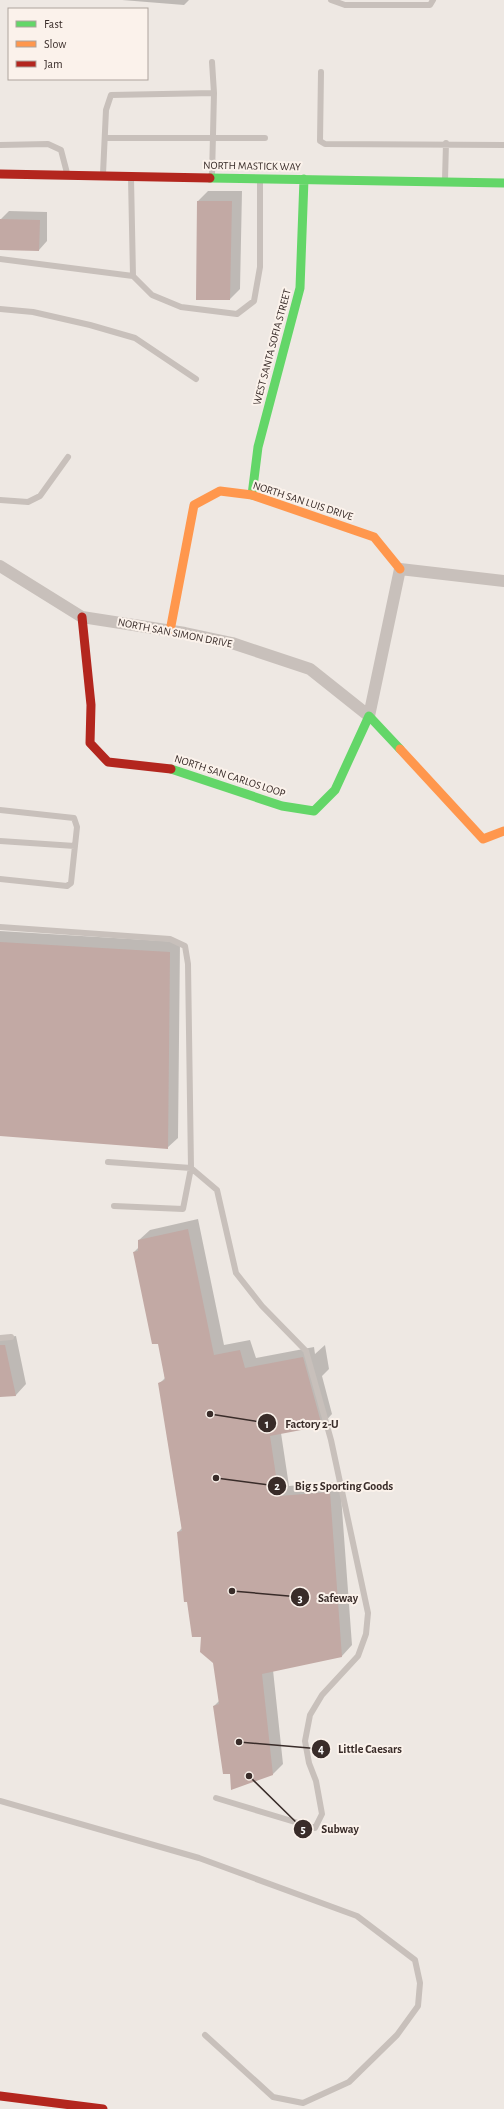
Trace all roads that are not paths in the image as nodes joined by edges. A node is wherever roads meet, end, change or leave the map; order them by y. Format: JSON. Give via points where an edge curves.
{"nodes":[{"id":1,"x":331,"y":0,"type":"edge"},
{"id":2,"x":432,"y":0,"type":"edge"},
{"id":3,"x":362,"y":2,"type":"edge"},
{"id":4,"x":402,"y":2,"type":"edge"},
{"id":5,"x":212,"y":62,"type":"dead end"},
{"id":6,"x":321,"y":72,"type":"dead end"},
{"id":7,"x":214,"y":94,"type":"junction"},
{"id":8,"x":105,"y":138,"type":"junction"},
{"id":9,"x":265,"y":138,"type":"dead end"},
{"id":10,"x":213,"y":139,"type":"junction"},
{"id":11,"x":446,"y":143,"type":"junction"},
{"id":12,"x":0,"y":145,"type":"edge"},
{"id":13,"x":504,"y":145,"type":"edge"},
{"id":14,"x":0,"y":174,"type":"edge"},
{"id":15,"x":68,"y":175,"type":"junction"},
{"id":16,"x":103,"y":176,"type":"junction"},
{"id":17,"x":132,"y":176,"type":"junction"},
{"id":18,"x":212,"y":178,"type":"junction"},
{"id":19,"x":260,"y":179,"type":"junction"},
{"id":20,"x":304,"y":179,"type":"junction"},
{"id":21,"x":445,"y":182,"type":"junction"},
{"id":22,"x":504,"y":183,"type":"edge"},
{"id":23,"x":0,"y":259,"type":"edge"},
{"id":24,"x":133,"y":276,"type":"junction"},
{"id":25,"x":0,"y":309,"type":"edge"},
{"id":26,"x":196,"y":379,"type":"dead end"},
{"id":27,"x":68,"y":457,"type":"dead end"},
{"id":28,"x":252,"y":495,"type":"junction"},
{"id":29,"x":0,"y":500,"type":"edge"},
{"id":30,"x":0,"y":566,"type":"edge"},
{"id":31,"x":400,"y":569,"type":"junction"},
{"id":32,"x":504,"y":581,"type":"edge"},
{"id":33,"x":82,"y":617,"type":"junction"},
{"id":34,"x":170,"y":631,"type":"junction"},
{"id":35,"x":369,"y":716,"type":"junction"},
{"id":36,"x":0,"y":810,"type":"edge"},
{"id":37,"x":504,"y":831,"type":"edge"},
{"id":38,"x":0,"y":841,"type":"edge"},
{"id":39,"x":75,"y":846,"type":"junction"},
{"id":40,"x":0,"y":879,"type":"edge"},
{"id":41,"x":0,"y":927,"type":"edge"},
{"id":42,"x":108,"y":1162,"type":"dead end"},
{"id":43,"x":191,"y":1168,"type":"junction"},
{"id":44,"x":114,"y":1206,"type":"dead end"},
{"id":45,"x":11,"y":1337,"type":"dead end"},
{"id":46,"x":0,"y":1338,"type":"edge"},
{"id":47,"x":216,"y":1798,"type":"dead end"},
{"id":48,"x":0,"y":1801,"type":"edge"},
{"id":49,"x":205,"y":2035,"type":"dead end"},
{"id":50,"x":0,"y":2096,"type":"edge"},
{"id":51,"x":103,"y":2109,"type":"edge"}],
"edges":[{"from":1,"to":3,"type":"lane","via":[[345,5]]},
{"from":2,"to":4,"type":"lane","via":[[430,5]]},
{"from":3,"to":4,"type":"lane"},
{"from":5,"to":7,"type":"lane"},
{"from":6,"to":11,"type":"lane","via":[[320,141],[325,144]]},
{"from":7,"to":8,"type":"lane","via":[[111,95],[106,110]]},
{"from":7,"to":10,"type":"lane"},
{"from":8,"to":10,"type":"lane"},
{"from":8,"to":16,"type":"lane"},
{"from":9,"to":10,"type":"lane"},
{"from":10,"to":18,"type":"lane"},
{"from":11,"to":13,"type":"lane"},
{"from":11,"to":21,"type":"lane"},
{"from":12,"to":15,"type":"lane","via":[[48,144],[61,150]]},
{"from":14,"to":15,"type":"main road","name":"NORTH MASTICK WAY"},
{"from":15,"to":16,"type":"main road","name":"NORTH MASTICK WAY"},
{"from":16,"to":17,"type":"main road","name":"NORTH MASTICK WAY"},
{"from":17,"to":18,"type":"main road","name":"NORTH MASTICK WAY"},
{"from":17,"to":24,"type":"lane"},
{"from":18,"to":19,"type":"main road","name":"NORTH MASTICK WAY"},
{"from":19,"to":20,"type":"main road","name":"NORTH MASTICK WAY"},
{"from":19,"to":24,"type":"lane","via":[[260,267],[254,301],[237,314],[181,307],[152,295]]},
{"from":20,"to":21,"type":"main road","name":"NORTH MASTICK WAY"},
{"from":20,"to":28,"type":"main road","name":"WEST SANTA SOFIA STREET","via":[[300,288],[258,447]]},
{"from":21,"to":22,"type":"main road","name":"NORTH MASTICK WAY"},
{"from":23,"to":24,"type":"lane"},
{"from":25,"to":26,"type":"lane","via":[[33,312],[135,338]]},
{"from":27,"to":29,"type":"lane","via":[[40,496],[28,502]]},
{"from":28,"to":31,"type":"main road","name":"NORTH SAN LUIS DRIVE","via":[[374,538]]},
{"from":28,"to":34,"type":"main road","name":"NORTH SAN LUIS DRIVE","via":[[220,491],[194,505]]},
{"from":30,"to":33,"type":"street","name":"NORTH SAN SIMON DRIVE"},
{"from":31,"to":32,"type":"street"},
{"from":31,"to":35,"type":"street"},
{"from":33,"to":34,"type":"street","name":"NORTH SAN SIMON DRIVE"},
{"from":33,"to":35,"type":"main road","name":"NORTH SAN CARLOS LOOP","via":[[91,705],[90,743],[108,762],[176,769],[282,806],[314,811],[335,790]]},
{"from":34,"to":35,"type":"street","name":"NORTH SAN SIMON DRIVE","via":[[232,643],[310,670]]},
{"from":35,"to":37,"type":"main road","name":"NORTH SAN SIMON DRIVE","via":[[483,839]]},
{"from":36,"to":39,"type":"lane","via":[[74,818],[77,827]]},
{"from":38,"to":39,"type":"lane"},
{"from":39,"to":40,"type":"lane","via":[[71,883],[67,886]]},
{"from":41,"to":43,"type":"lane","via":[[170,939],[185,946],[188,964]]},
{"from":42,"to":43,"type":"lane"},
{"from":43,"to":44,"type":"lane","via":[[183,1209]]},
{"from":43,"to":47,"type":"lane","via":[[217,1190],[236,1273],[262,1306],[306,1351],[332,1440],[368,1613],[366,1634],[358,1656],[322,1695],[310,1715],[305,1742],[322,1814],[316,1828]]},
{"from":45,"to":46,"type":"lane"},
{"from":48,"to":49,"type":"lane","via":[[199,1858],[357,1916],[415,1960],[420,1983],[418,2006],[397,2035],[349,2082],[304,2103],[272,2097]]},
{"from":50,"to":51,"type":"main road"}]}
